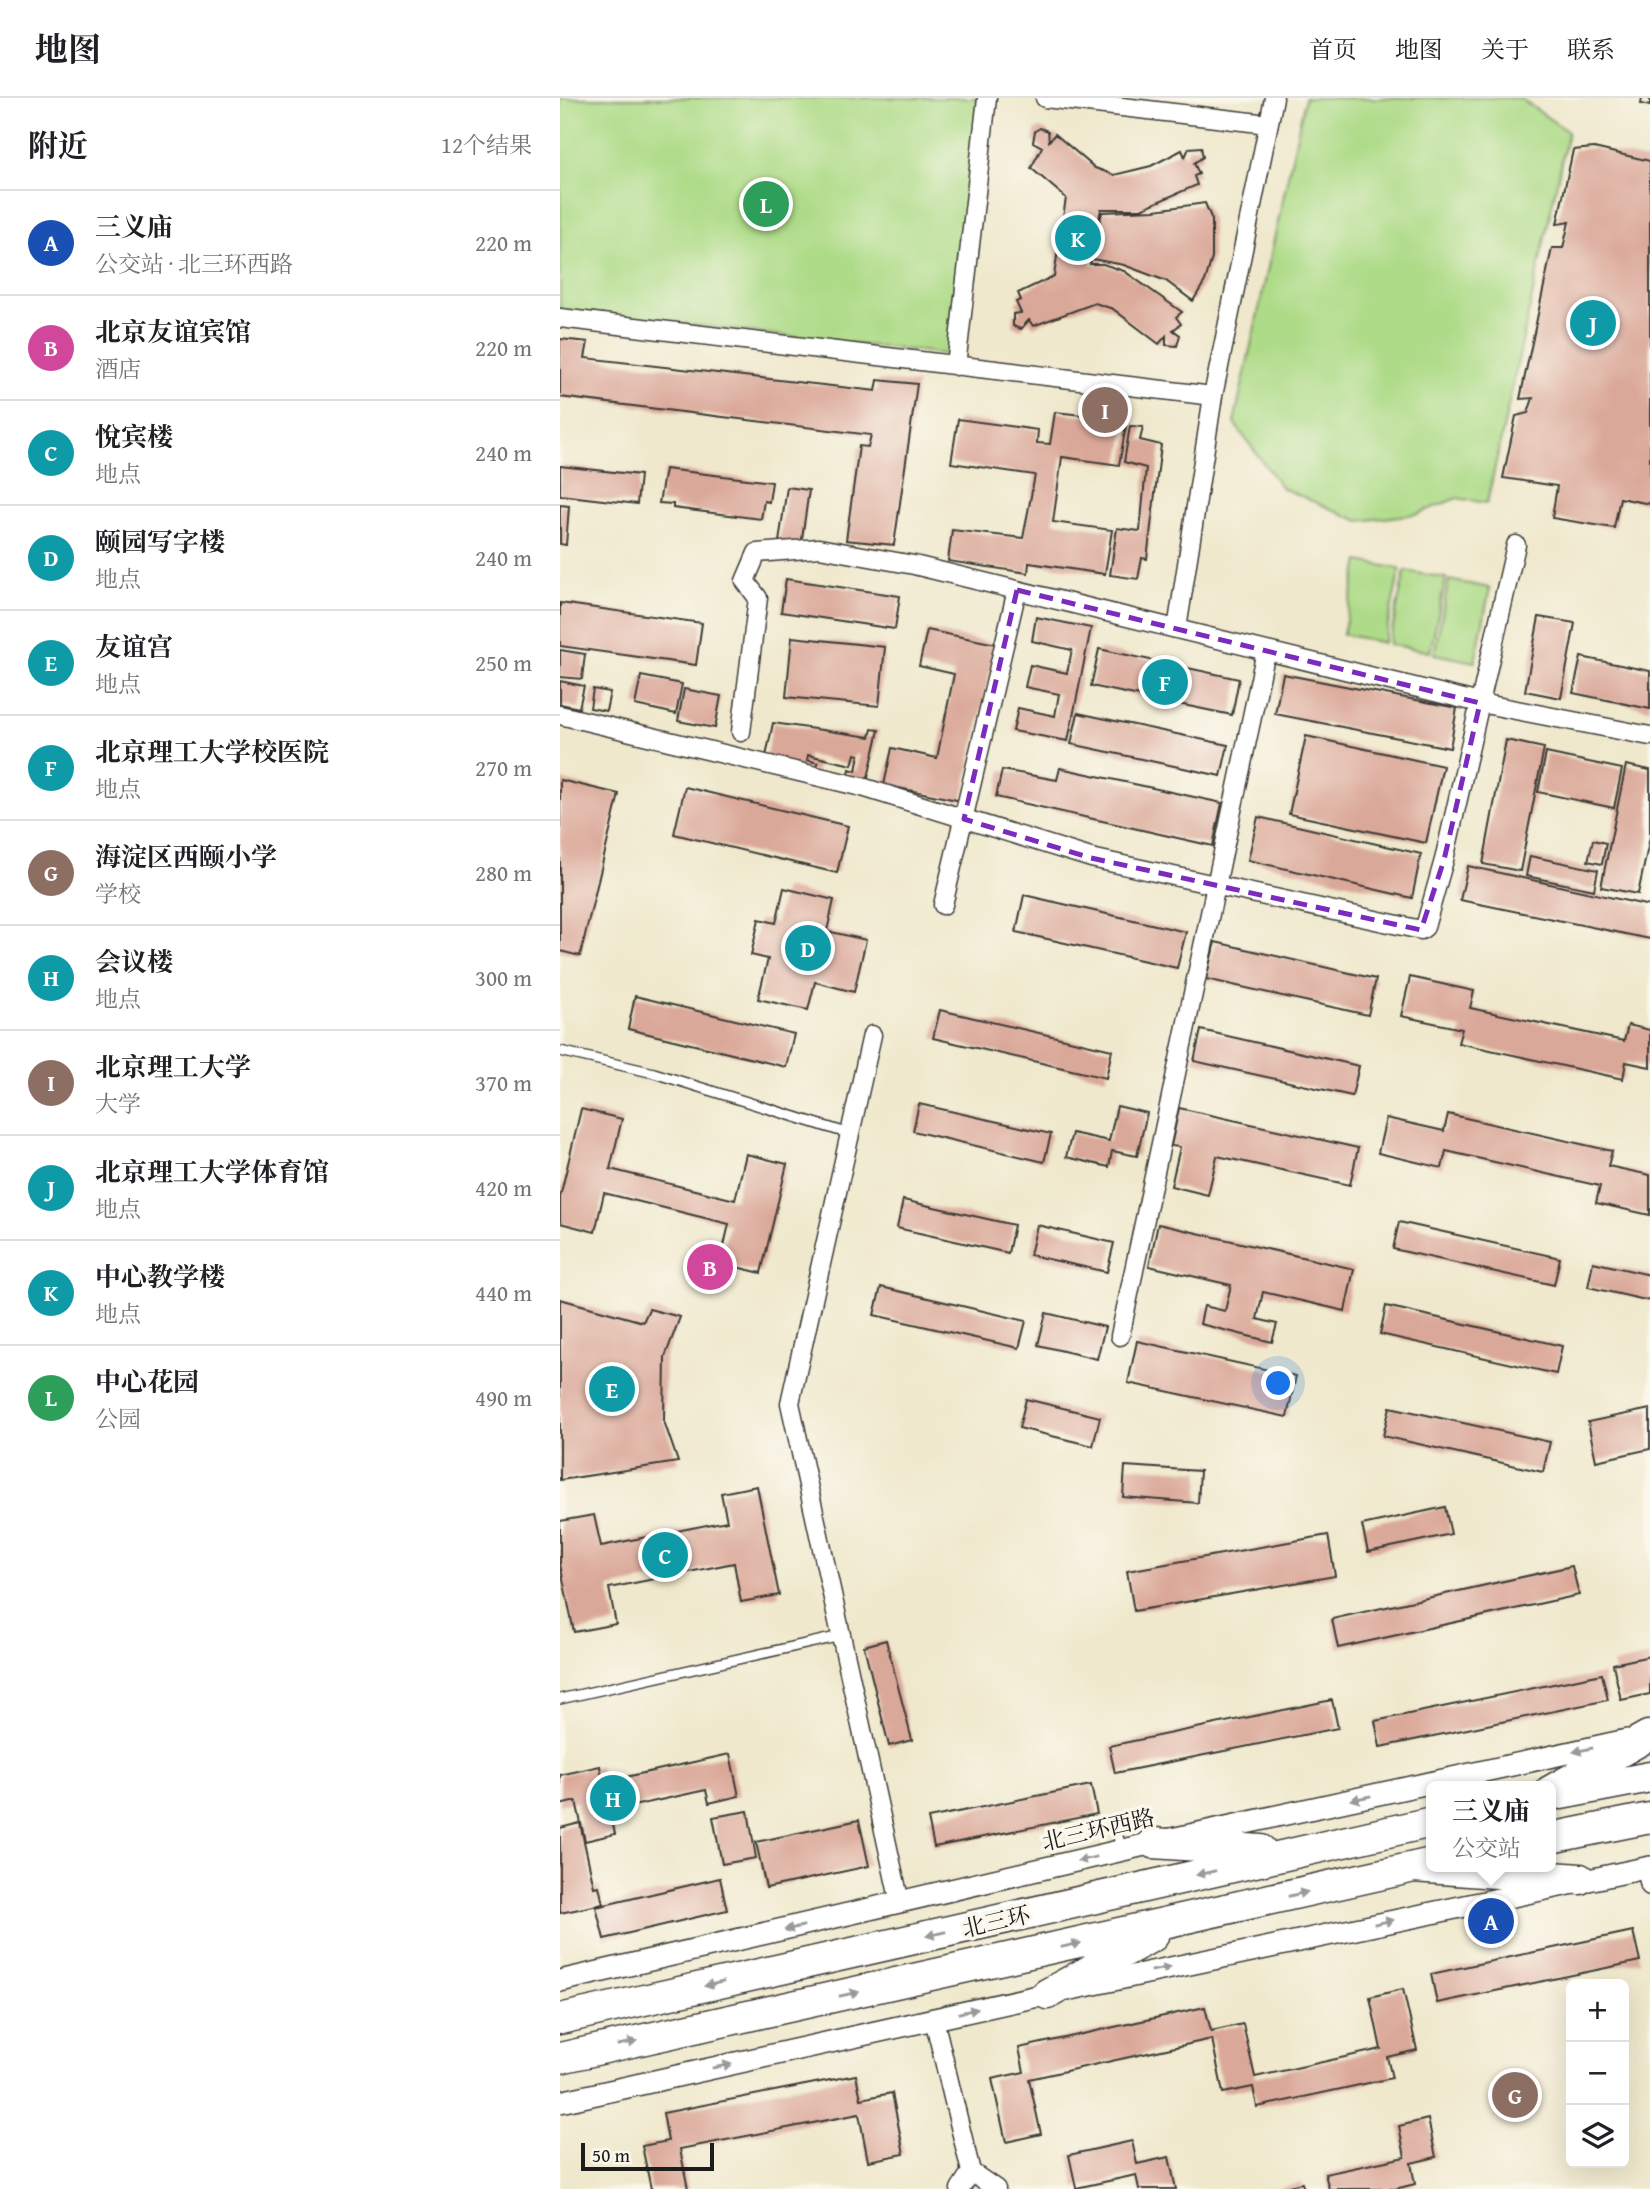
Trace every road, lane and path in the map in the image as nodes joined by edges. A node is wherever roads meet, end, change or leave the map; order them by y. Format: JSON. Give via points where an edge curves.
{"nodes":[{"id":1,"x":986,"y":98,"type":"edge"},
{"id":2,"x":1045,"y":98,"type":"edge"},
{"id":3,"x":1274,"y":98,"type":"edge"},
{"id":4,"x":1268,"y":124,"type":"junction"},
{"id":5,"x":560,"y":318,"type":"edge"},
{"id":6,"x":956,"y":366,"type":"junction"},
{"id":7,"x":1213,"y":396,"type":"junction"},
{"id":8,"x":1516,"y":545,"type":"dead end"},
{"id":9,"x":1017,"y":590,"type":"junction"},
{"id":10,"x":1177,"y":629,"type":"junction"},
{"id":11,"x":1266,"y":651,"type":"junction"},
{"id":12,"x":1480,"y":703,"type":"junction"},
{"id":13,"x":560,"y":715,"type":"edge"},
{"id":14,"x":741,"y":732,"type":"dead end"},
{"id":15,"x":1650,"y":736,"type":"edge"},
{"id":16,"x":964,"y":819,"type":"junction"},
{"id":17,"x":1218,"y":886,"type":"junction"},
{"id":18,"x":943,"y":905,"type":"dead end"},
{"id":19,"x":872,"y":1035,"type":"dead end"},
{"id":20,"x":560,"y":1051,"type":"edge"},
{"id":21,"x":850,"y":1134,"type":"junction"},
{"id":22,"x":1120,"y":1336,"type":"dead end"},
{"id":23,"x":841,"y":1636,"type":"junction"},
{"id":24,"x":560,"y":1699,"type":"edge"},
{"id":25,"x":1649,"y":1735,"type":"edge"},
{"id":26,"x":1650,"y":1777,"type":"edge"},
{"id":27,"x":1438,"y":1781,"type":"edge"},
{"id":28,"x":1426,"y":1784,"type":"edge"},
{"id":29,"x":1556,"y":1788,"type":"edge"},
{"id":30,"x":1556,"y":1796,"type":"edge"},
{"id":31,"x":1650,"y":1818,"type":"edge"},
{"id":32,"x":1426,"y":1823,"type":"edge"},
{"id":33,"x":1650,"y":1834,"type":"edge"},
{"id":34,"x":1556,"y":1837,"type":"edge"},
{"id":35,"x":1556,"y":1838,"type":"edge"},
{"id":36,"x":1153,"y":1843,"type":"junction"},
{"id":37,"x":1296,"y":1852,"type":"junction"},
{"id":38,"x":1423,"y":1865,"type":"edge"},
{"id":39,"x":1502,"y":1872,"type":"edge"},
{"id":40,"x":1649,"y":1873,"type":"edge"},
{"id":41,"x":1580,"y":1879,"type":"junction"},
{"id":42,"x":900,"y":1903,"type":"junction"},
{"id":43,"x":1184,"y":1920,"type":"junction"},
{"id":44,"x":560,"y":1978,"type":"edge"},
{"id":45,"x":1047,"y":1994,"type":"junction"},
{"id":46,"x":560,"y":2019,"type":"edge"},
{"id":47,"x":934,"y":2019,"type":"junction"},
{"id":48,"x":560,"y":2058,"type":"edge"},
{"id":49,"x":560,"y":2102,"type":"edge"},
{"id":50,"x":971,"y":2172,"type":"junction"},
{"id":51,"x":960,"y":2189,"type":"edge"},
{"id":52,"x":996,"y":2189,"type":"edge"}],
"edges":[{"from":1,"to":6,"type":"street"},
{"from":2,"to":4,"type":"street"},
{"from":3,"to":4,"type":"street"},
{"from":4,"to":7,"type":"street"},
{"from":5,"to":6,"type":"street"},
{"from":6,"to":7,"type":"street"},
{"from":7,"to":10,"type":"street"},
{"from":8,"to":12,"type":"street"},
{"from":9,"to":10,"type":"street"},
{"from":9,"to":14,"type":"street","via":[[819,548],[757,553],[745,581],[758,598]]},
{"from":9,"to":16,"type":"street"},
{"from":10,"to":11,"type":"street"},
{"from":11,"to":12,"type":"street"},
{"from":11,"to":17,"type":"street"},
{"from":12,"to":15,"type":"street"},
{"from":12,"to":17,"type":"street","via":[[1444,860],[1421,930]]},
{"from":13,"to":16,"type":"street","via":[[862,787]]},
{"from":16,"to":17,"type":"street","via":[[1091,858]]},
{"from":16,"to":18,"type":"street"},
{"from":17,"to":22,"type":"street"},
{"from":19,"to":21,"type":"street"},
{"from":20,"to":21,"type":"lane","via":[[654,1073]]},
{"from":21,"to":23,"type":"street","via":[[790,1403]]},
{"from":23,"to":24,"type":"lane"},
{"from":23,"to":42,"type":"street"},
{"from":25,"to":27,"type":"street","name":"北三环西路","one_way":true},
{"from":25,"to":29,"type":"highway"},
{"from":26,"to":30,"type":"highway"},
{"from":28,"to":36,"type":"street","name":"北三环西路","one_way":true},
{"from":31,"to":34,"type":"highway"},
{"from":32,"to":37,"type":"highway","name":"北三环"},
{"from":33,"to":35,"type":"highway"},
{"from":36,"to":37,"type":"highway"},
{"from":36,"to":42,"type":"street","name":"北三环西路","one_way":true,"via":[[1119,1842]]},
{"from":37,"to":46,"type":"highway","name":"北三环","one_way":true},
{"from":43,"to":38,"type":"highway","name":"北三环","one_way":true},
{"from":39,"to":41,"type":"highway","name":"北三环"},
{"from":40,"to":41,"type":"street"},
{"from":45,"to":41,"type":"street","one_way":true},
{"from":42,"to":44,"type":"street","name":"北三环西路","one_way":true},
{"from":43,"to":45,"type":"highway"},
{"from":48,"to":43,"type":"highway","name":"北三环","one_way":true},
{"from":47,"to":45,"type":"street","one_way":true},
{"from":49,"to":47,"type":"street","one_way":true},
{"from":47,"to":50,"type":"street"},
{"from":50,"to":51,"type":"street"},
{"from":50,"to":52,"type":"street"}]}
